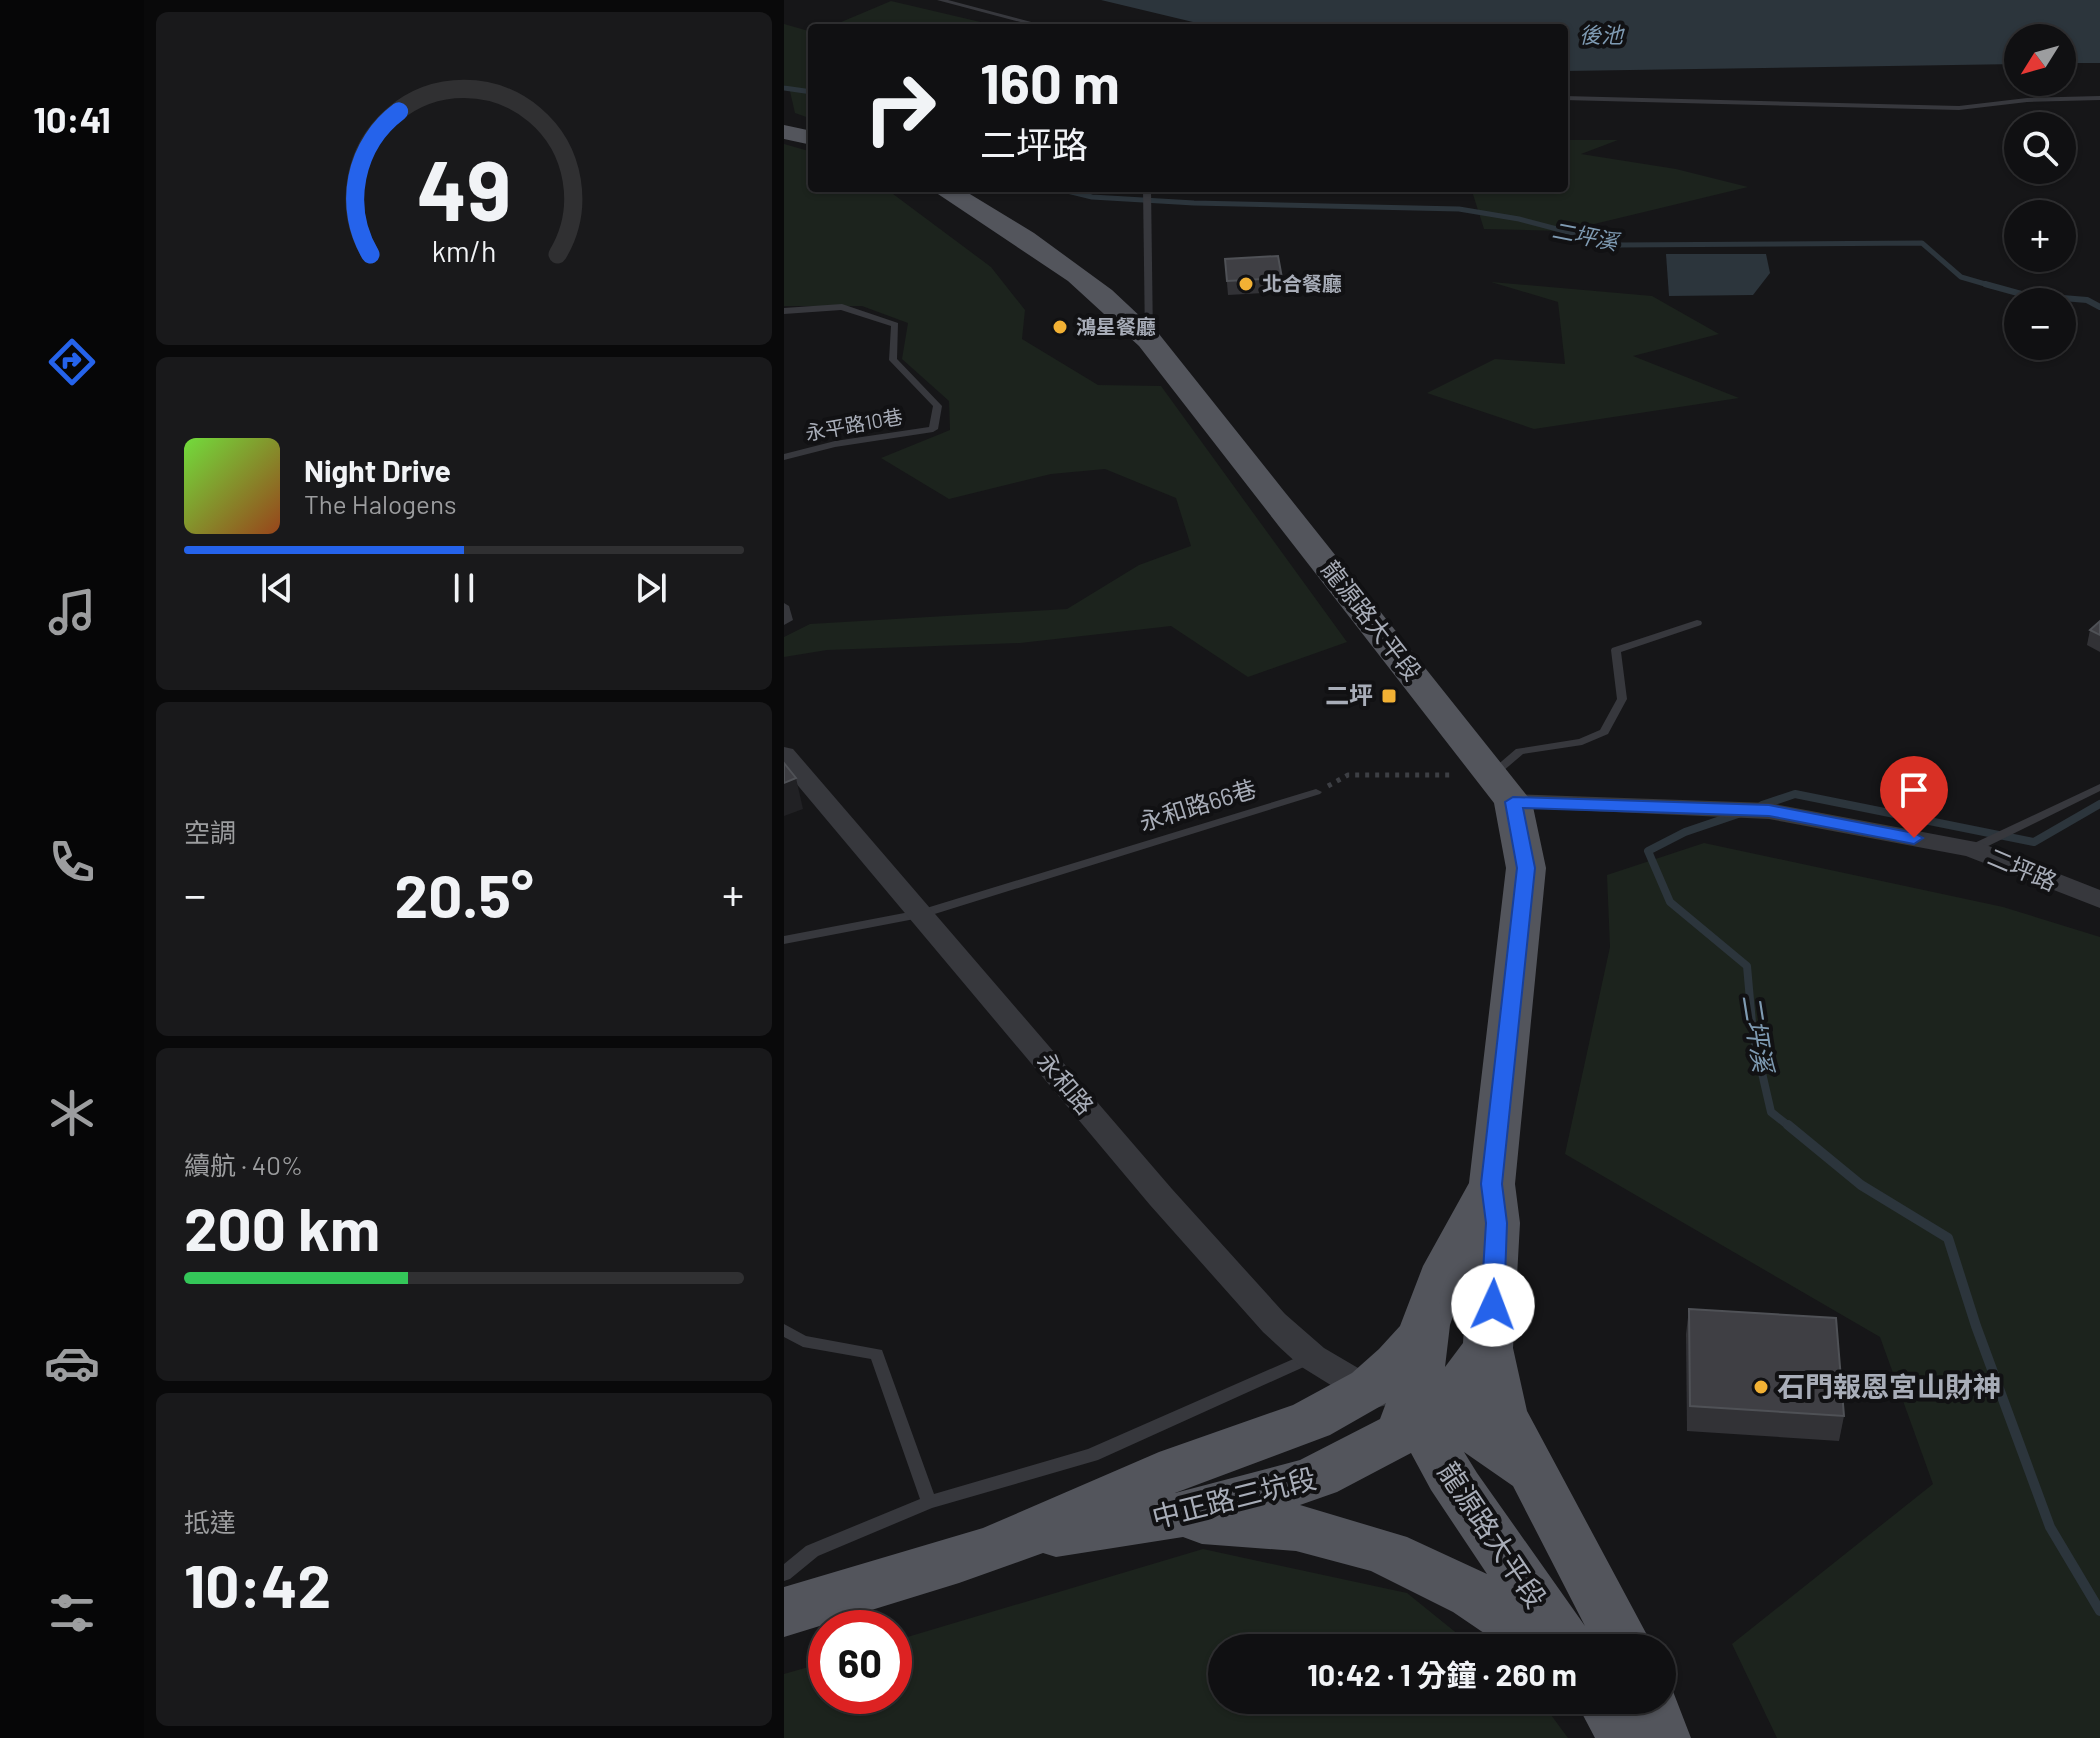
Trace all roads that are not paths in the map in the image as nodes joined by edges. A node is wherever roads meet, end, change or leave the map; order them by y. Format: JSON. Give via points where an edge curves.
{"nodes":[{"id":1,"x":940,"y":0,"type":"edge"},
{"id":2,"x":1035,"y":24,"type":"edge"},
{"id":3,"x":1568,"y":98,"type":"edge"},
{"id":4,"x":2100,"y":98,"type":"edge"},
{"id":5,"x":784,"y":132,"type":"edge"},
{"id":6,"x":808,"y":137,"type":"edge"},
{"id":7,"x":948,"y":192,"type":"edge"},
{"id":8,"x":1147,"y":192,"type":"edge"},
{"id":9,"x":784,"y":311,"type":"edge"},
{"id":10,"x":1149,"y":340,"type":"junction"},
{"id":11,"x":784,"y":457,"type":"edge"},
{"id":12,"x":784,"y":606,"type":"edge"},
{"id":13,"x":784,"y":622,"type":"edge"},
{"id":14,"x":1697,"y":623,"type":"dead end"},
{"id":15,"x":784,"y":754,"type":"edge"},
{"id":16,"x":1492,"y":775,"type":"junction"},
{"id":17,"x":2100,"y":787,"type":"edge"},
{"id":18,"x":1316,"y":792,"type":"road end"},
{"id":19,"x":1513,"y":802,"type":"junction"},
{"id":20,"x":1972,"y":849,"type":"junction"},
{"id":21,"x":2100,"y":900,"type":"edge"},
{"id":22,"x":921,"y":914,"type":"junction"},
{"id":23,"x":784,"y":940,"type":"edge"},
{"id":24,"x":1492,"y":1184,"type":"junction"},
{"id":25,"x":784,"y":1330,"type":"edge"},
{"id":26,"x":1423,"y":1334,"type":"junction"},
{"id":27,"x":1488,"y":1348,"type":"junction"},
{"id":28,"x":1312,"y":1357,"type":"junction"},
{"id":29,"x":1368,"y":1392,"type":"junction"},
{"id":30,"x":1423,"y":1417,"type":"junction"},
{"id":31,"x":1283,"y":1432,"type":"junction"},
{"id":32,"x":1533,"y":1479,"type":"junction"},
{"id":33,"x":929,"y":1502,"type":"junction"},
{"id":34,"x":1126,"y":1524,"type":"junction"},
{"id":35,"x":1016,"y":1539,"type":"junction"},
{"id":36,"x":784,"y":1574,"type":"edge"},
{"id":37,"x":784,"y":1612,"type":"edge"},
{"id":38,"x":1530,"y":1634,"type":"edge"},
{"id":39,"x":1558,"y":1634,"type":"edge"},
{"id":40,"x":1618,"y":1634,"type":"edge"}],
"edges":[{"from":1,"to":2,"type":"lane"},
{"from":3,"to":4,"type":"lane","via":[[1959,108]]},
{"from":5,"to":6,"type":"main road"},
{"from":7,"to":10,"type":"main road","name":"龍源路大平段","via":[[1051,256]]},
{"from":8,"to":10,"type":"lane"},
{"from":9,"to":11,"type":"lane","name":"永平路10巷","via":[[842,307],[895,325],[893,360],[938,406],[933,429]]},
{"from":10,"to":16,"type":"main road","name":"龍源路大平段"},
{"from":12,"to":13,"type":"lane"},
{"from":14,"to":16,"type":"lane","via":[[1616,650],[1622,699],[1604,732],[1582,742],[1520,751]]},
{"from":15,"to":22,"type":"street","name":"永和路"},
{"from":16,"to":19,"type":"main road","name":"龍源路大平段"},
{"from":17,"to":20,"type":"lane"},
{"from":18,"to":22,"type":"lane","name":"永和路66巷"},
{"from":19,"to":20,"type":"street","name":"二坪路","via":[[1769,811]]},
{"from":19,"to":24,"type":"main road","name":"龍源路大平段","via":[[1526,868]]},
{"from":20,"to":21,"type":"street","name":"二坪路"},
{"from":22,"to":23,"type":"lane","name":"永和路66巷"},
{"from":22,"to":28,"type":"street","name":"永和路","via":[[1161,1197],[1274,1323]]},
{"from":24,"to":26,"type":"main road","name":"龍源路大平段","via":[[1451,1254]]},
{"from":24,"to":27,"type":"main road","name":"龍源路大平段","via":[[1496,1223]]},
{"from":25,"to":33,"type":"lane","via":[[803,1341],[877,1354]]},
{"from":26,"to":29,"type":"main road","name":"中正路三坑段","via":[[1399,1366]]},
{"from":26,"to":30,"type":"main road","name":"龍源路大平段"},
{"from":27,"to":30,"type":"main road","via":[[1457,1389]]},
{"from":27,"to":32,"type":"main road","name":"龍源路大平段","via":[[1501,1413]]},
{"from":28,"to":29,"type":"street","name":"永和路"},
{"from":28,"to":33,"type":"lane","via":[[1092,1455]]},
{"from":29,"to":30,"type":"street","name":"永和路"},
{"from":29,"to":31,"type":"main road","name":"中正路三坑段"},
{"from":30,"to":31,"type":"main road","name":"中正路三坑段","via":[[1352,1417]]},
{"from":30,"to":32,"type":"main road","name":"龍源路大平段","via":[[1467,1427],[1504,1448]]},
{"from":30,"to":34,"type":"main road","name":"中正路三坑段","via":[[1332,1474],[1286,1490]]},
{"from":30,"to":39,"type":"main road","name":"龍源路大平段","via":[[1447,1470]]},
{"from":31,"to":35,"type":"main road","name":"中正路三坑段","via":[[1182,1467]]},
{"from":32,"to":40,"type":"main road","name":"龍源路大平段"},
{"from":33,"to":36,"type":"lane","via":[[812,1551]]},
{"from":34,"to":35,"type":"main road","name":"中正路三坑段"},
{"from":34,"to":38,"type":"main road","name":"中正路三坑段","via":[[1217,1520],[1291,1528],[1393,1554],[1474,1594]]},
{"from":35,"to":37,"type":"main road","name":"中正路三坑段"}]}
